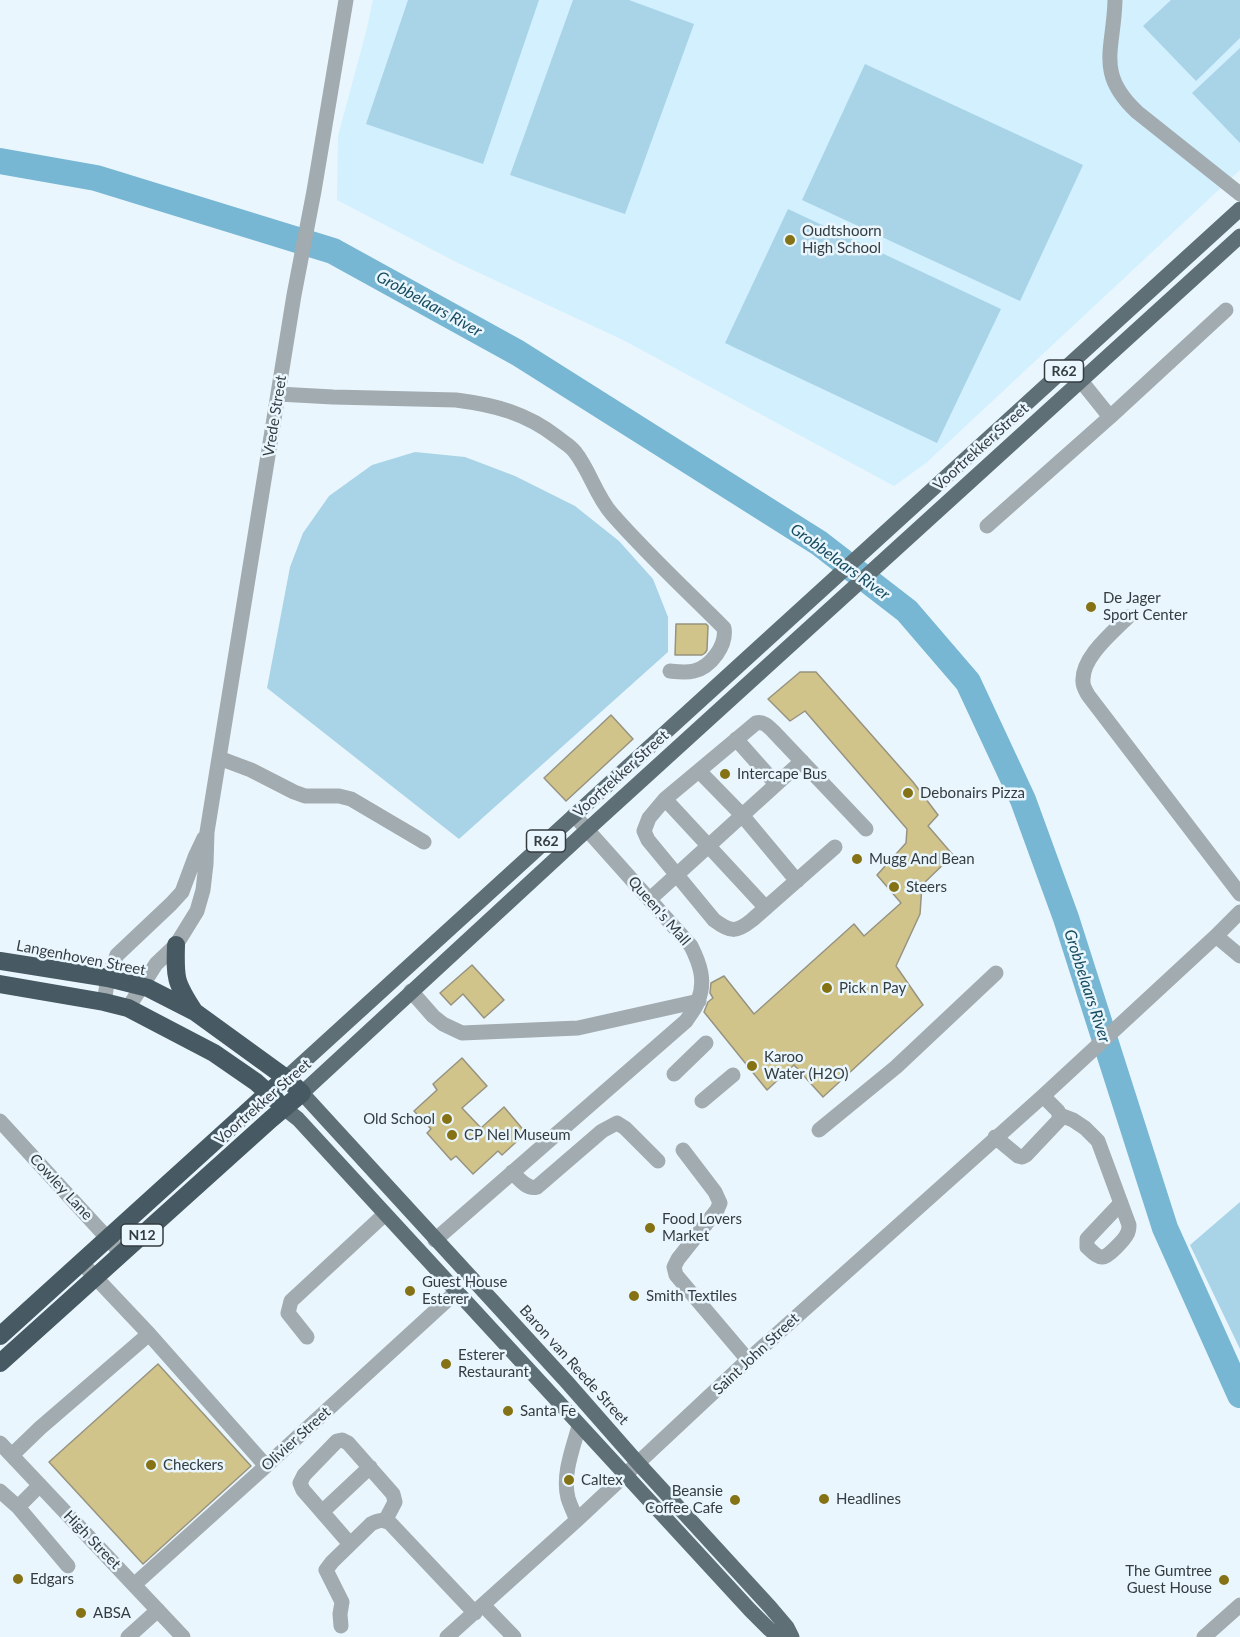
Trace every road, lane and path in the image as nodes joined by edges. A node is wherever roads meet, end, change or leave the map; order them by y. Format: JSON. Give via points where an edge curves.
{"nodes":[{"id":1,"x":346,"y":0,"type":"edge"},
{"id":2,"x":1115,"y":0,"type":"edge"},
{"id":3,"x":1240,"y":194,"type":"edge"},
{"id":4,"x":1240,"y":209,"type":"edge"},
{"id":5,"x":1240,"y":236,"type":"edge"},
{"id":6,"x":1226,"y":310,"type":"dead end"},
{"id":7,"x":1069,"y":366,"type":"junction"},
{"id":8,"x":1080,"y":382,"type":"junction"},
{"id":9,"x":278,"y":394,"type":"junction"},
{"id":10,"x":1110,"y":417,"type":"junction"},
{"id":11,"x":987,"y":526,"type":"dead end"},
{"id":12,"x":1128,"y":616,"type":"dead end"},
{"id":13,"x":670,"y":671,"type":"dead end"},
{"id":14,"x":736,"y":739,"type":"junction"},
{"id":15,"x":219,"y":758,"type":"junction"},
{"id":16,"x":802,"y":761,"type":"junction"},
{"id":17,"x":699,"y":771,"type":"junction"},
{"id":18,"x":776,"y":784,"type":"junction"},
{"id":19,"x":665,"y":799,"type":"junction"},
{"id":20,"x":574,"y":815,"type":"junction"},
{"id":21,"x":742,"y":815,"type":"junction"},
{"id":22,"x":866,"y":829,"type":"dead end"},
{"id":23,"x":587,"y":830,"type":"junction"},
{"id":24,"x":207,"y":832,"type":"junction"},
{"id":25,"x":424,"y":842,"type":"dead end"},
{"id":26,"x":708,"y":846,"type":"junction"},
{"id":27,"x":835,"y":847,"type":"dead end"},
{"id":28,"x":676,"y":875,"type":"junction"},
{"id":29,"x":797,"y":881,"type":"junction"},
{"id":30,"x":1240,"y":894,"type":"edge"},
{"id":31,"x":650,"y":899,"type":"junction"},
{"id":32,"x":766,"y":908,"type":"junction"},
{"id":33,"x":1240,"y":912,"type":"edge"},
{"id":34,"x":1216,"y":936,"type":"junction"},
{"id":35,"x":176,"y":945,"type":"junction"},
{"id":36,"x":1240,"y":956,"type":"edge"},
{"id":37,"x":0,"y":961,"type":"edge"},
{"id":38,"x":996,"y":973,"type":"dead end"},
{"id":39,"x":108,"y":978,"type":"junction"},
{"id":40,"x":0,"y":984,"type":"edge"},
{"id":41,"x":143,"y":986,"type":"junction"},
{"id":42,"x":411,"y":992,"type":"junction"},
{"id":43,"x":699,"y":1001,"type":"junction"},
{"id":44,"x":104,"y":1002,"type":"junction"},
{"id":45,"x":128,"y":1008,"type":"junction"},
{"id":46,"x":195,"y":1012,"type":"junction"},
{"id":47,"x":706,"y":1043,"type":"dead end"},
{"id":48,"x":674,"y":1074,"type":"dead end"},
{"id":49,"x":733,"y":1075,"type":"dead end"},
{"id":50,"x":286,"y":1078,"type":"junction"},
{"id":51,"x":268,"y":1093,"type":"junction"},
{"id":52,"x":302,"y":1093,"type":"junction"},
{"id":53,"x":1043,"y":1096,"type":"junction"},
{"id":54,"x":702,"y":1101,"type":"dead end"},
{"id":55,"x":284,"y":1108,"type":"junction"},
{"id":56,"x":1060,"y":1115,"type":"junction"},
{"id":57,"x":0,"y":1121,"type":"edge"},
{"id":58,"x":819,"y":1130,"type":"dead end"},
{"id":59,"x":995,"y":1137,"type":"junction"},
{"id":60,"x":682,"y":1150,"type":"dead end"},
{"id":61,"x":658,"y":1161,"type":"dead end"},
{"id":62,"x":512,"y":1172,"type":"junction"},
{"id":63,"x":1121,"y":1203,"type":"dead end"},
{"id":64,"x":385,"y":1214,"type":"junction"},
{"id":65,"x":107,"y":1238,"type":"junction"},
{"id":66,"x":435,"y":1240,"type":"junction"},
{"id":67,"x":121,"y":1253,"type":"junction"},
{"id":68,"x":81,"y":1262,"type":"junction"},
{"id":69,"x":96,"y":1276,"type":"junction"},
{"id":70,"x":456,"y":1292,"type":"junction"},
{"id":71,"x":149,"y":1334,"type":"junction"},
{"id":72,"x":0,"y":1336,"type":"edge"},
{"id":73,"x":307,"y":1337,"type":"dead end"},
{"id":74,"x":748,"y":1360,"type":"junction"},
{"id":75,"x":0,"y":1363,"type":"edge"},
{"id":76,"x":579,"y":1426,"type":"junction"},
{"id":77,"x":0,"y":1443,"type":"edge"},
{"id":78,"x":12,"y":1455,"type":"junction"},
{"id":79,"x":638,"y":1463,"type":"junction"},
{"id":80,"x":266,"y":1466,"type":"junction"},
{"id":81,"x":370,"y":1467,"type":"junction"},
{"id":82,"x":625,"y":1476,"type":"junction"},
{"id":83,"x":40,"y":1485,"type":"junction"},
{"id":84,"x":0,"y":1491,"type":"edge"},
{"id":85,"x":18,"y":1507,"type":"junction"},
{"id":86,"x":322,"y":1512,"type":"junction"},
{"id":87,"x":577,"y":1520,"type":"junction"},
{"id":88,"x":385,"y":1521,"type":"junction"},
{"id":89,"x":350,"y":1544,"type":"junction"},
{"id":90,"x":68,"y":1566,"type":"dead end"},
{"id":91,"x":135,"y":1584,"type":"junction"},
{"id":92,"x":1240,"y":1605,"type":"edge"},
{"id":93,"x":479,"y":1609,"type":"junction"},
{"id":94,"x":158,"y":1610,"type":"junction"},
{"id":95,"x":341,"y":1626,"type":"dead end"},
{"id":96,"x":128,"y":1637,"type":"edge"},
{"id":97,"x":183,"y":1637,"type":"edge"},
{"id":98,"x":447,"y":1637,"type":"edge"},
{"id":99,"x":514,"y":1637,"type":"edge"},
{"id":100,"x":779,"y":1637,"type":"edge"},
{"id":101,"x":792,"y":1637,"type":"edge"},
{"id":102,"x":1204,"y":1637,"type":"edge"}],
"edges":[{"from":1,"to":9,"type":"street","name":"Vrede Street"},
{"from":2,"to":3,"type":"street","via":[[1109,54],[1118,92],[1143,117]]},
{"from":4,"to":7,"type":"main road","name":"Voortrekker Street","number":"R62"},
{"from":5,"to":8,"type":"main road","name":"Voortrekker Street","number":"R62"},
{"from":6,"to":10,"type":"street"},
{"from":7,"to":8,"type":"street"},
{"from":7,"to":20,"type":"main road","name":"Voortrekker Street","number":"R62"},
{"from":8,"to":10,"type":"street"},
{"from":8,"to":23,"type":"main road","name":"Voortrekker Street","number":"R62"},
{"from":9,"to":13,"type":"street","via":[[466,401],[524,416],[555,435],[574,450],[609,512],[724,628],[723,644],[706,665],[697,671]]},
{"from":9,"to":15,"type":"street","name":"Vrede Street"},
{"from":10,"to":11,"type":"street"},
{"from":12,"to":30,"type":"street","via":[[1095,650],[1084,670],[1083,684]]},
{"from":14,"to":16,"type":"street","via":[[760,722]]},
{"from":14,"to":17,"type":"street"},
{"from":14,"to":18,"type":"street"},
{"from":15,"to":24,"type":"street","name":"Vrede Street"},
{"from":15,"to":25,"type":"street","via":[[305,796],[351,799]]},
{"from":16,"to":18,"type":"street"},
{"from":16,"to":22,"type":"street"},
{"from":17,"to":19,"type":"street"},
{"from":17,"to":21,"type":"street"},
{"from":18,"to":21,"type":"street"},
{"from":19,"to":26,"type":"street"},
{"from":19,"to":28,"type":"street","via":[[644,831]]},
{"from":20,"to":23,"type":"street","name":"Queen's Mall"},
{"from":20,"to":50,"type":"main road","name":"Voortrekker Street","number":"R62"},
{"from":21,"to":26,"type":"street"},
{"from":21,"to":29,"type":"street"},
{"from":23,"to":31,"type":"street","name":"Queen's Mall"},
{"from":23,"to":42,"type":"main road","name":"Voortrekker Street","number":"R62"},
{"from":24,"to":35,"type":"street","name":"Vrede Street","via":[[203,890]]},
{"from":24,"to":39,"type":"street","name":"Vrede Street","via":[[182,892],[117,955]]},
{"from":26,"to":28,"type":"street"},
{"from":26,"to":32,"type":"street"},
{"from":27,"to":29,"type":"street"},
{"from":28,"to":31,"type":"street"},
{"from":28,"to":32,"type":"street","via":[[724,928],[742,928]]},
{"from":29,"to":32,"type":"street"},
{"from":31,"to":43,"type":"street","name":"Queen's Mall","via":[[698,959],[703,975]]},
{"from":33,"to":34,"type":"street"},
{"from":34,"to":36,"type":"street"},
{"from":34,"to":53,"type":"street","name":"Saint John Street"},
{"from":35,"to":41,"type":"street","name":"Vrede Street","via":[[156,964]]},
{"from":35,"to":46,"type":"highway","via":[[176,977]]},
{"from":37,"to":39,"type":"highway","name":"Langenhoven Street"},
{"from":38,"to":58,"type":"street","via":[[896,1067]]},
{"from":39,"to":41,"type":"highway","name":"Langenhoven Street"},
{"from":39,"to":44,"type":"street","name":"Vrede Street"},
{"from":40,"to":44,"type":"highway"},
{"from":41,"to":45,"type":"street","name":"Vrede Street"},
{"from":41,"to":46,"type":"highway","name":"Langenhoven Street"},
{"from":42,"to":43,"type":"street","via":[[442,1024],[462,1033],[578,1028]]},
{"from":42,"to":52,"type":"main road","name":"Voortrekker Street","number":"R62"},
{"from":43,"to":62,"type":"street","name":"Queen's Mall","via":[[686,1021]]},
{"from":44,"to":45,"type":"highway"},
{"from":45,"to":51,"type":"highway","via":[[214,1053]]},
{"from":46,"to":50,"type":"highway","name":"Langenhoven Street"},
{"from":47,"to":48,"type":"street"},
{"from":49,"to":54,"type":"street"},
{"from":50,"to":51,"type":"highway","name":"Voortrekker Street","number":"R62"},
{"from":50,"to":52,"type":"highway","name":"Langenhoven Street"},
{"from":51,"to":55,"type":"highway"},
{"from":51,"to":65,"type":"highway","name":"Voortrekker Street","number":"N12"},
{"from":52,"to":55,"type":"highway","name":"Voortrekker Street","number":"N12"},
{"from":52,"to":66,"type":"main road","name":"Baron van Reede Street"},
{"from":53,"to":56,"type":"street"},
{"from":53,"to":59,"type":"street","name":"Saint John Street"},
{"from":55,"to":64,"type":"main road"},
{"from":55,"to":67,"type":"highway","name":"Voortrekker Street","number":"N12"},
{"from":56,"to":59,"type":"street","via":[[1058,1122],[1022,1157]]},
{"from":56,"to":63,"type":"street","via":[[1085,1128],[1098,1141]]},
{"from":57,"to":65,"type":"street","name":"Cowley Lane"},
{"from":59,"to":74,"type":"street","name":"Saint John Street"},
{"from":60,"to":74,"type":"street","via":[[720,1203],[678,1259],[676,1275]]},
{"from":61,"to":62,"type":"street","via":[[617,1123],[602,1131],[537,1187],[529,1187]]},
{"from":62,"to":66,"type":"street","name":"Queen's Mall"},
{"from":64,"to":70,"type":"main road"},
{"from":64,"to":73,"type":"street","via":[[291,1301],[288,1312]]},
{"from":65,"to":67,"type":"street","name":"Cowley Lane"},
{"from":65,"to":68,"type":"highway","name":"Voortrekker Street","number":"N12"},
{"from":66,"to":79,"type":"main road","name":"Baron van Reede Street"},
{"from":67,"to":69,"type":"highway","name":"Voortrekker Street","number":"N12"},
{"from":68,"to":69,"type":"street"},
{"from":68,"to":72,"type":"highway","name":"Voortrekker Street","number":"N12"},
{"from":69,"to":71,"type":"street"},
{"from":69,"to":75,"type":"highway","name":"Voortrekker Street","number":"N12"},
{"from":70,"to":76,"type":"main road"},
{"from":70,"to":80,"type":"street","name":"Olivier Street"},
{"from":71,"to":78,"type":"street"},
{"from":71,"to":80,"type":"street"},
{"from":74,"to":79,"type":"street","name":"Saint John Street"},
{"from":76,"to":82,"type":"main road"},
{"from":76,"to":87,"type":"street","via":[[566,1487]]},
{"from":77,"to":78,"type":"street","name":"High Street"},
{"from":78,"to":83,"type":"street","name":"High Street"},
{"from":79,"to":82,"type":"street","name":"Saint John Street"},
{"from":79,"to":101,"type":"main road","name":"Baron van Reede Street","via":[[770,1607]]},
{"from":80,"to":91,"type":"street","name":"Olivier Street"},
{"from":81,"to":86,"type":"street"},
{"from":81,"to":86,"type":"street","via":[[348,1443],[337,1441],[301,1479],[303,1490]]},
{"from":81,"to":88,"type":"street","via":[[394,1497]]},
{"from":82,"to":87,"type":"street","name":"Saint John Street"},
{"from":82,"to":100,"type":"main road"},
{"from":83,"to":85,"type":"street"},
{"from":83,"to":91,"type":"street","name":"High Street"},
{"from":84,"to":85,"type":"street"},
{"from":85,"to":90,"type":"street"},
{"from":86,"to":89,"type":"street"},
{"from":87,"to":93,"type":"street","name":"Saint John Street"},
{"from":88,"to":89,"type":"street","via":[[371,1524]]},
{"from":88,"to":93,"type":"street"},
{"from":89,"to":95,"type":"street","via":[[326,1570],[342,1602]]},
{"from":91,"to":94,"type":"street","name":"High Street"},
{"from":92,"to":102,"type":"street"},
{"from":93,"to":98,"type":"street","name":"Saint John Street"},
{"from":93,"to":99,"type":"street"},
{"from":94,"to":96,"type":"street"},
{"from":94,"to":97,"type":"street","name":"High Street"}]}
